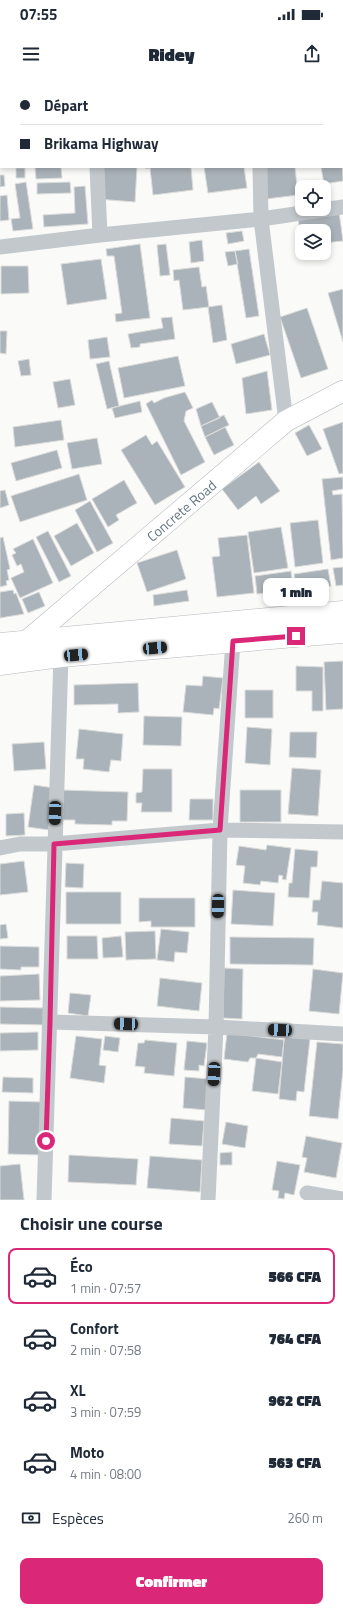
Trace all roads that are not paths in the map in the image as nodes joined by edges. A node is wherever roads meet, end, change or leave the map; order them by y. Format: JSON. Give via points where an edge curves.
{"nodes":[{"id":1,"x":97,"y":168,"type":"edge"},
{"id":2,"x":260,"y":168,"type":"edge"},
{"id":3,"x":343,"y":207,"type":"edge"},
{"id":4,"x":262,"y":219,"type":"junction"},
{"id":5,"x":100,"y":234,"type":"junction"},
{"id":6,"x":0,"y":247,"type":"edge"},
{"id":7,"x":343,"y":391,"type":"edge"},
{"id":8,"x":286,"y":421,"type":"junction"},
{"id":9,"x":343,"y":612,"type":"edge"},
{"id":10,"x":343,"y":632,"type":"edge"},
{"id":11,"x":27,"y":641,"type":"junction"},
{"id":12,"x":233,"y":641,"type":"junction"},
{"id":13,"x":0,"y":644,"type":"edge"},
{"id":14,"x":61,"y":656,"type":"junction"},
{"id":15,"x":0,"y":664,"type":"edge"},
{"id":16,"x":220,"y":830,"type":"junction"},
{"id":17,"x":343,"y":832,"type":"edge"},
{"id":18,"x":54,"y":844,"type":"junction"},
{"id":19,"x":0,"y":848,"type":"edge"},
{"id":20,"x":50,"y":1022,"type":"junction"},
{"id":21,"x":216,"y":1027,"type":"junction"},
{"id":22,"x":343,"y":1034,"type":"edge"},
{"id":23,"x":307,"y":1193,"type":"dead end"},
{"id":24,"x":343,"y":1199,"type":"edge"},
{"id":25,"x":44,"y":1200,"type":"edge"},
{"id":26,"x":208,"y":1200,"type":"edge"}],
"edges":[{"from":1,"to":5,"type":"street"},
{"from":2,"to":4,"type":"street"},
{"from":3,"to":4,"type":"street"},
{"from":4,"to":5,"type":"street"},
{"from":4,"to":8,"type":"street"},
{"from":5,"to":6,"type":"street"},
{"from":7,"to":8,"type":"street","name":"Concrete Road"},
{"from":8,"to":11,"type":"street","name":"Concrete Road"},
{"from":9,"to":11,"type":"highway"},
{"from":10,"to":12,"type":"highway"},
{"from":11,"to":13,"type":"highway"},
{"from":12,"to":14,"type":"highway"},
{"from":12,"to":16,"type":"street"},
{"from":14,"to":15,"type":"highway"},
{"from":14,"to":18,"type":"street"},
{"from":16,"to":17,"type":"street"},
{"from":16,"to":18,"type":"street"},
{"from":16,"to":21,"type":"street"},
{"from":18,"to":19,"type":"street","via":[[20,844]]},
{"from":18,"to":20,"type":"street"},
{"from":20,"to":21,"type":"street"},
{"from":20,"to":25,"type":"street"},
{"from":21,"to":22,"type":"street"},
{"from":21,"to":26,"type":"street"},
{"from":23,"to":24,"type":"street"}]}
